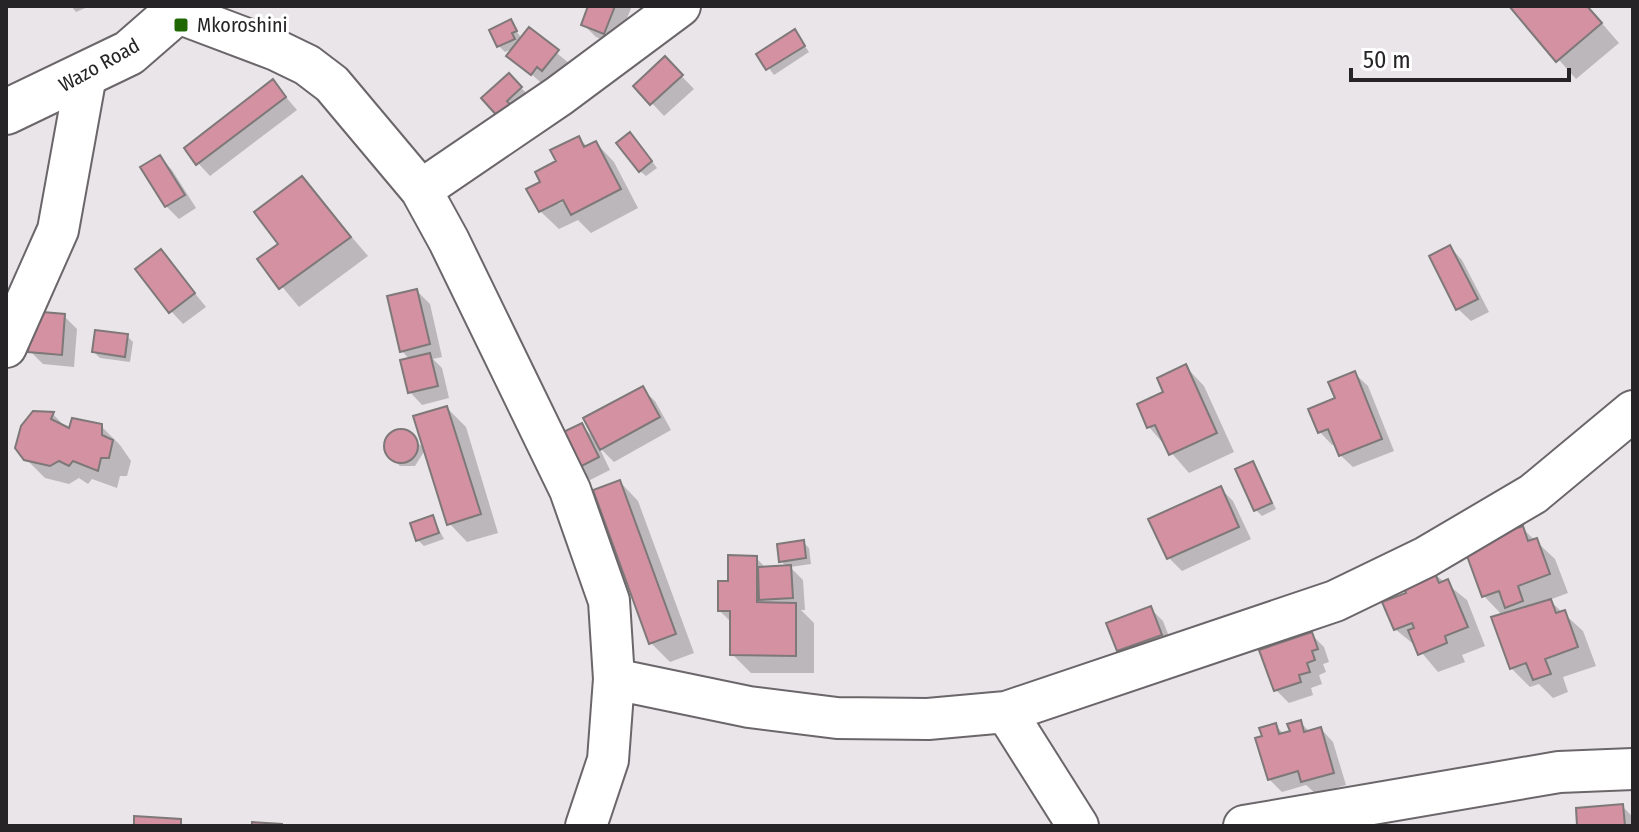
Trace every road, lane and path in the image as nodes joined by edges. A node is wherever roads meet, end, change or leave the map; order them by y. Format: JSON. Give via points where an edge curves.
{"nodes":[{"id":1,"x":680,"y":6,"type":"edge"},
{"id":2,"x":180,"y":9,"type":"edge"},
{"id":3,"x":86,"y":75,"type":"junction"},
{"id":4,"x":6,"y":112,"type":"edge"},
{"id":5,"x":421,"y":190,"type":"junction"},
{"id":6,"x":6,"y":347,"type":"edge"},
{"id":7,"x":1633,"y":411,"type":"edge"},
{"id":8,"x":614,"y":679,"type":"junction"},
{"id":9,"x":1006,"y":712,"type":"junction"},
{"id":10,"x":1633,"y":769,"type":"edge"},
{"id":11,"x":586,"y":826,"type":"edge"},
{"id":12,"x":1078,"y":826,"type":"edge"},
{"id":13,"x":1244,"y":826,"type":"edge"}],
"edges":[{"from":1,"to":5,"type":"street"},
{"from":2,"to":3,"type":"main road","name":"Wazo Road","via":[[129,53]]},
{"from":2,"to":5,"type":"street","via":[[307,65],[332,84]]},
{"from":3,"to":4,"type":"main road","name":"Wazo Road"},
{"from":3,"to":6,"type":"street","via":[[58,230]]},
{"from":5,"to":8,"type":"street","via":[[570,490],[609,601]]},
{"from":7,"to":9,"type":"street","via":[[1533,494],[1426,557],[1335,601]]},
{"from":8,"to":9,"type":"street","via":[[749,707],[837,718],[928,719]]},
{"from":8,"to":11,"type":"street","via":[[608,760]]},
{"from":9,"to":12,"type":"street"},
{"from":10,"to":13,"type":"street","via":[[1559,772]]}]}
